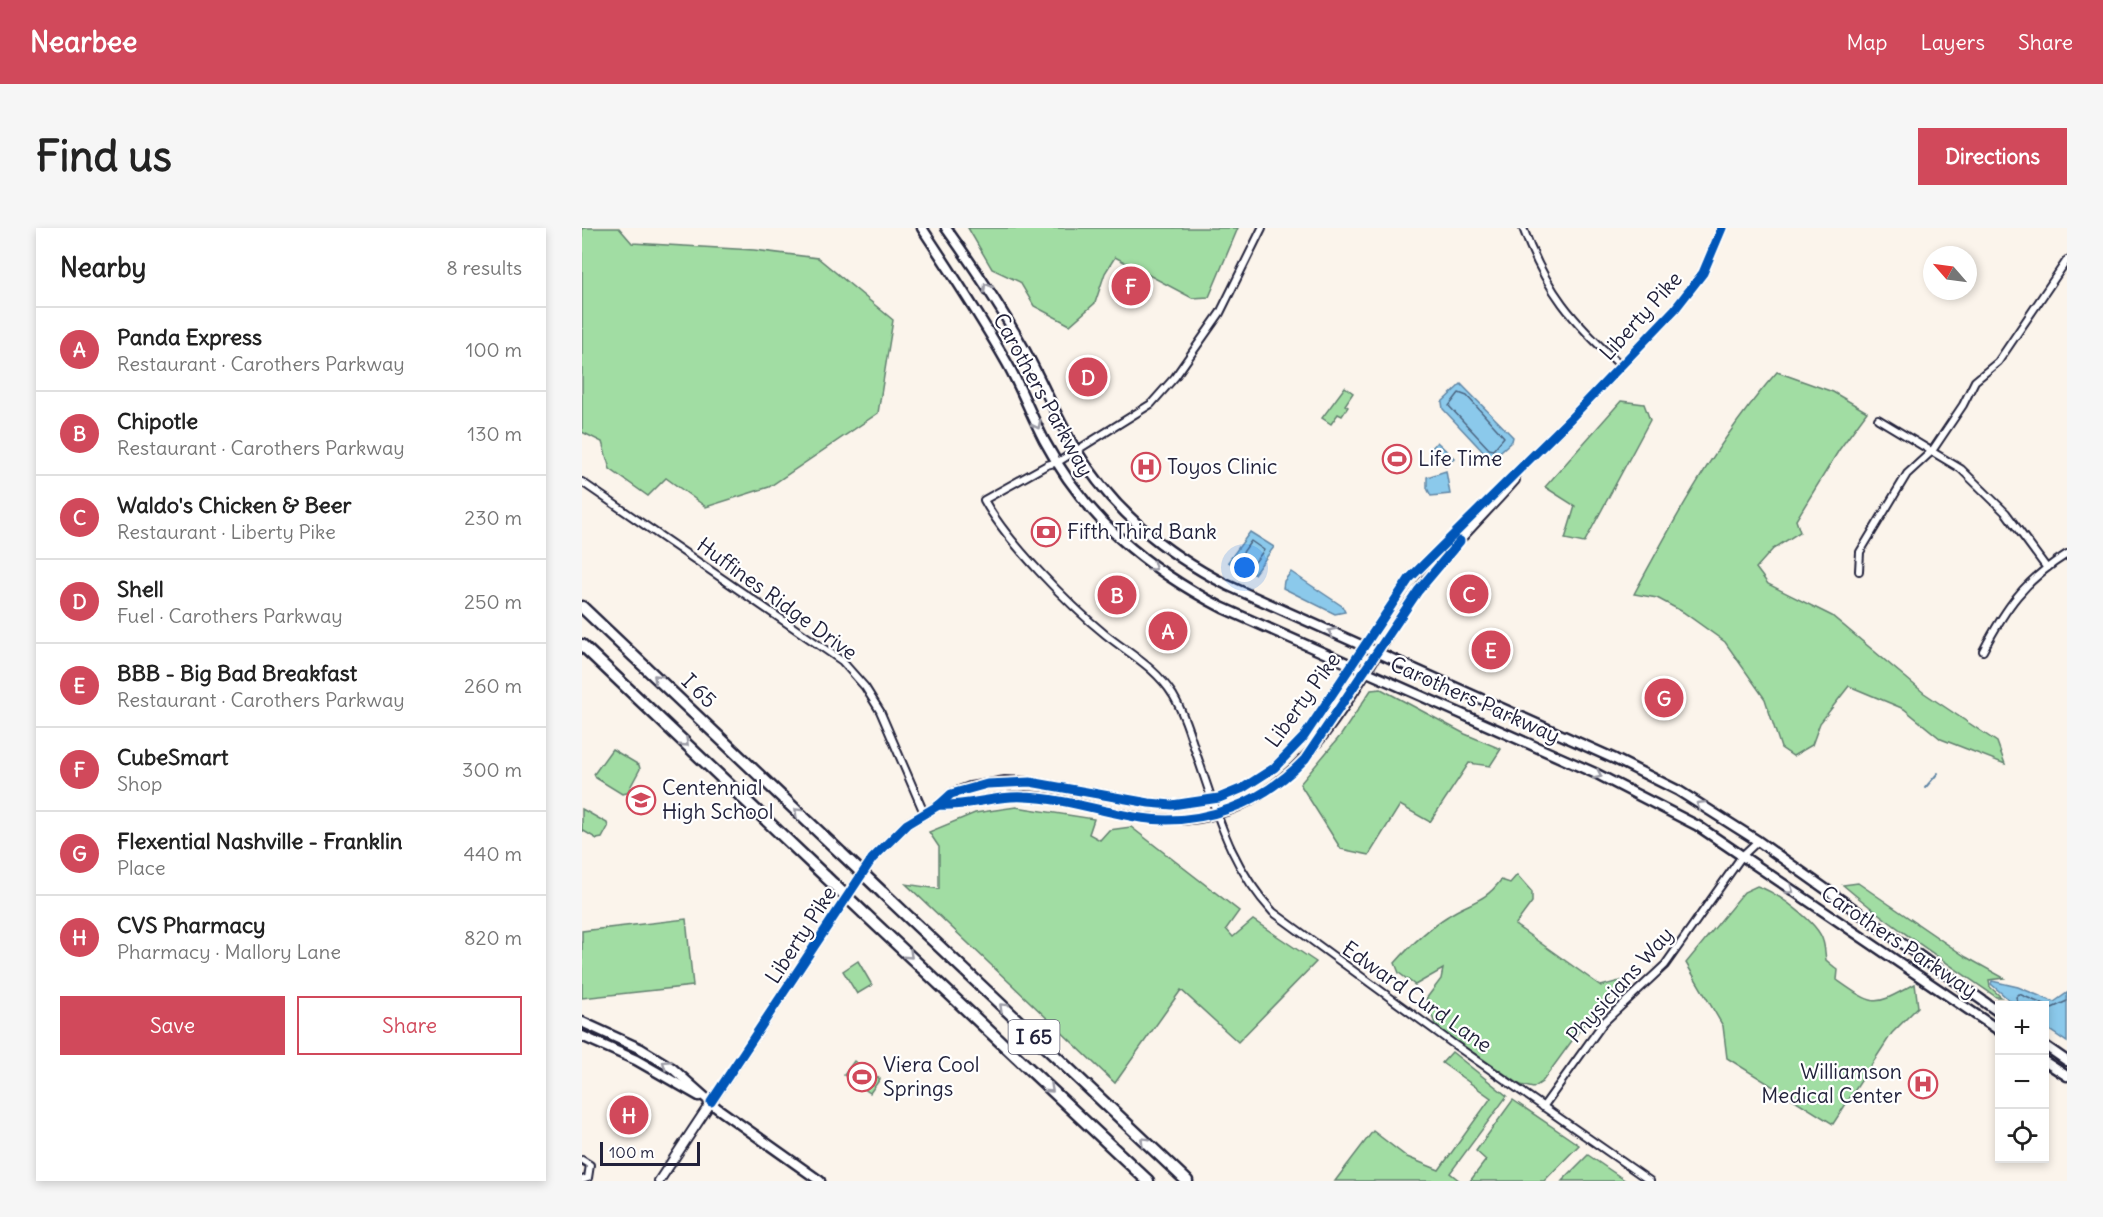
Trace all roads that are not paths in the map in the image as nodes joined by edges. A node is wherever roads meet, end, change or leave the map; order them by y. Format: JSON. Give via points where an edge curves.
{"nodes":[{"id":1,"x":922,"y":228,"type":"edge"},
{"id":2,"x":946,"y":228,"type":"edge"},
{"id":3,"x":1262,"y":228,"type":"edge"},
{"id":4,"x":1523,"y":228,"type":"edge"},
{"id":5,"x":1722,"y":228,"type":"edge"},
{"id":6,"x":2067,"y":260,"type":"edge"},
{"id":7,"x":1621,"y":366,"type":"junction"},
{"id":8,"x":1571,"y":418,"type":"junction"},
{"id":9,"x":1878,"y":419,"type":"dead end"},
{"id":10,"x":1076,"y":449,"type":"junction"},
{"id":11,"x":1932,"y":452,"type":"junction"},
{"id":12,"x":1058,"y":462,"type":"junction"},
{"id":13,"x":582,"y":482,"type":"edge"},
{"id":14,"x":2067,"y":554,"type":"edge"},
{"id":15,"x":2046,"y":567,"type":"junction"},
{"id":16,"x":1859,"y":571,"type":"dead end"},
{"id":17,"x":582,"y":607,"type":"edge"},
{"id":18,"x":582,"y":645,"type":"edge"},
{"id":19,"x":1363,"y":647,"type":"junction"},
{"id":20,"x":1983,"y":651,"type":"dead end"},
{"id":21,"x":1378,"y":653,"type":"junction"},
{"id":22,"x":1351,"y":665,"type":"junction"},
{"id":23,"x":1365,"y":671,"type":"junction"},
{"id":24,"x":1105,"y":795,"type":"junction"},
{"id":25,"x":1214,"y":799,"type":"junction"},
{"id":26,"x":939,"y":805,"type":"junction"},
{"id":27,"x":1102,"y":810,"type":"junction"},
{"id":28,"x":924,"y":813,"type":"junction"},
{"id":29,"x":1217,"y":813,"type":"junction"},
{"id":30,"x":1750,"y":836,"type":"junction"},
{"id":31,"x":1758,"y":841,"type":"junction"},
{"id":32,"x":1742,"y":856,"type":"junction"},
{"id":33,"x":1995,"y":1009,"type":"edge"},
{"id":34,"x":582,"y":1022,"type":"edge"},
{"id":35,"x":1995,"y":1028,"type":"edge"},
{"id":36,"x":582,"y":1036,"type":"edge"},
{"id":37,"x":2049,"y":1048,"type":"edge"},
{"id":38,"x":2067,"y":1061,"type":"edge"},
{"id":39,"x":2049,"y":1064,"type":"edge"},
{"id":40,"x":2067,"y":1076,"type":"edge"},
{"id":41,"x":711,"y":1102,"type":"junction"},
{"id":42,"x":1542,"y":1107,"type":"junction"},
{"id":43,"x":582,"y":1160,"type":"edge"},
{"id":44,"x":582,"y":1180,"type":"edge"},
{"id":45,"x":659,"y":1181,"type":"edge"},
{"id":46,"x":820,"y":1181,"type":"edge"},
{"id":47,"x":1148,"y":1181,"type":"edge"},
{"id":48,"x":1187,"y":1181,"type":"edge"},
{"id":49,"x":1650,"y":1181,"type":"edge"}],
"edges":[{"from":1,"to":12,"type":"main road","name":"Carothers Parkway","one_way":true,"via":[[1008,364]]},
{"from":10,"to":2,"type":"main road","name":"Carothers Parkway","one_way":true,"via":[[1018,339]]},
{"from":3,"to":10,"type":"street","via":[[1220,313],[1175,377],[1151,404]]},
{"from":4,"to":7,"type":"street","via":[[1537,265],[1560,304]]},
{"from":5,"to":7,"type":"street","name":"Liberty Pike","via":[[1712,256],[1690,293]]},
{"from":6,"to":11,"type":"street","via":[[1998,362],[1975,381]]},
{"from":7,"to":8,"type":"street","name":"Liberty Pike"},
{"from":8,"to":19,"type":"street","name":"Liberty Pike","via":[[1409,579]]},
{"from":8,"to":21,"type":"street","name":"Liberty Pike","via":[[1433,571]]},
{"from":9,"to":11,"type":"street"},
{"from":10,"to":12,"type":"street"},
{"from":19,"to":10,"type":"main road","name":"Carothers Parkway","one_way":true,"via":[[1227,585],[1163,548],[1116,506]]},
{"from":11,"to":15,"type":"street","via":[[1961,469],[2006,513]]},
{"from":11,"to":16,"type":"street","via":[[1907,474],[1860,552]]},
{"from":12,"to":22,"type":"main road","name":"Carothers Parkway","one_way":true,"via":[[1081,499],[1112,532],[1169,579]]},
{"from":12,"to":25,"type":"street","name":"Edward Curd Lane","via":[[984,500],[994,518],[1068,600],[1162,680],[1184,717]]},
{"from":13,"to":28,"type":"street","name":"Huffines Ridge Drive","via":[[842,661],[880,711]]},
{"from":14,"to":15,"type":"street"},
{"from":15,"to":20,"type":"street","via":[[2004,611]]},
{"from":48,"to":17,"type":"highway","name":"I 65","number":"I 65","one_way":true,"bridge":true},
{"from":18,"to":47,"type":"highway","number":"I 65","one_way":true,"bridge":true},
{"from":19,"to":21,"type":"main road","name":"Carothers Parkway"},
{"from":19,"to":22,"type":"street","name":"Liberty Pike"},
{"from":21,"to":23,"type":"street","name":"Liberty Pike"},
{"from":30,"to":21,"type":"main road","name":"Carothers Parkway","one_way":true,"via":[[1645,773]]},
{"from":22,"to":23,"type":"main road","name":"Carothers Parkway"},
{"from":22,"to":25,"type":"street","name":"Liberty Pike","via":[[1291,751],[1243,788]]},
{"from":23,"to":29,"type":"street","name":"Liberty Pike","via":[[1319,741],[1294,771],[1267,791]]},
{"from":23,"to":32,"type":"main road","name":"Carothers Parkway","one_way":true,"via":[[1597,774],[1698,826]]},
{"from":24,"to":25,"type":"street","name":"Liberty Pike","via":[[1172,805]]},
{"from":24,"to":26,"type":"street","name":"Liberty Pike","via":[[1005,781],[970,787],[951,794]]},
{"from":24,"to":27,"type":"street"},
{"from":25,"to":29,"type":"street","name":"Edward Curd Lane"},
{"from":26,"to":27,"type":"street","name":"Liberty Pike","via":[[1023,796]]},
{"from":26,"to":28,"type":"street","name":"Liberty Pike"},
{"from":27,"to":29,"type":"street","name":"Liberty Pike","via":[[1158,819],[1198,818]]},
{"from":28,"to":41,"type":"street","name":"Liberty Pike","via":[[872,859]]},
{"from":29,"to":42,"type":"street","name":"Edward Curd Lane","via":[[1241,871],[1274,912]]},
{"from":30,"to":31,"type":"main road","name":"Carothers Parkway"},
{"from":30,"to":32,"type":"street","name":"Physicians Way"},
{"from":31,"to":32,"type":"street","name":"Physicians Way"},
{"from":31,"to":33,"type":"main road","name":"Carothers Parkway"},
{"from":32,"to":35,"type":"main road","name":"Carothers Parkway","one_way":true},
{"from":32,"to":42,"type":"street","name":"Physicians Way","via":[[1665,965],[1604,1022]]},
{"from":41,"to":34,"type":"main road","one_way":true,"via":[[654,1056]]},
{"from":36,"to":41,"type":"main road"},
{"from":37,"to":38,"type":"main road"},
{"from":39,"to":40,"type":"main road"},
{"from":41,"to":45,"type":"street","name":"Liberty Pike"},
{"from":41,"to":46,"type":"main road"},
{"from":42,"to":49,"type":"street","name":"Edward Curd Lane"},
{"from":43,"to":44,"type":"street","via":[[590,1165],[591,1171]]}]}
